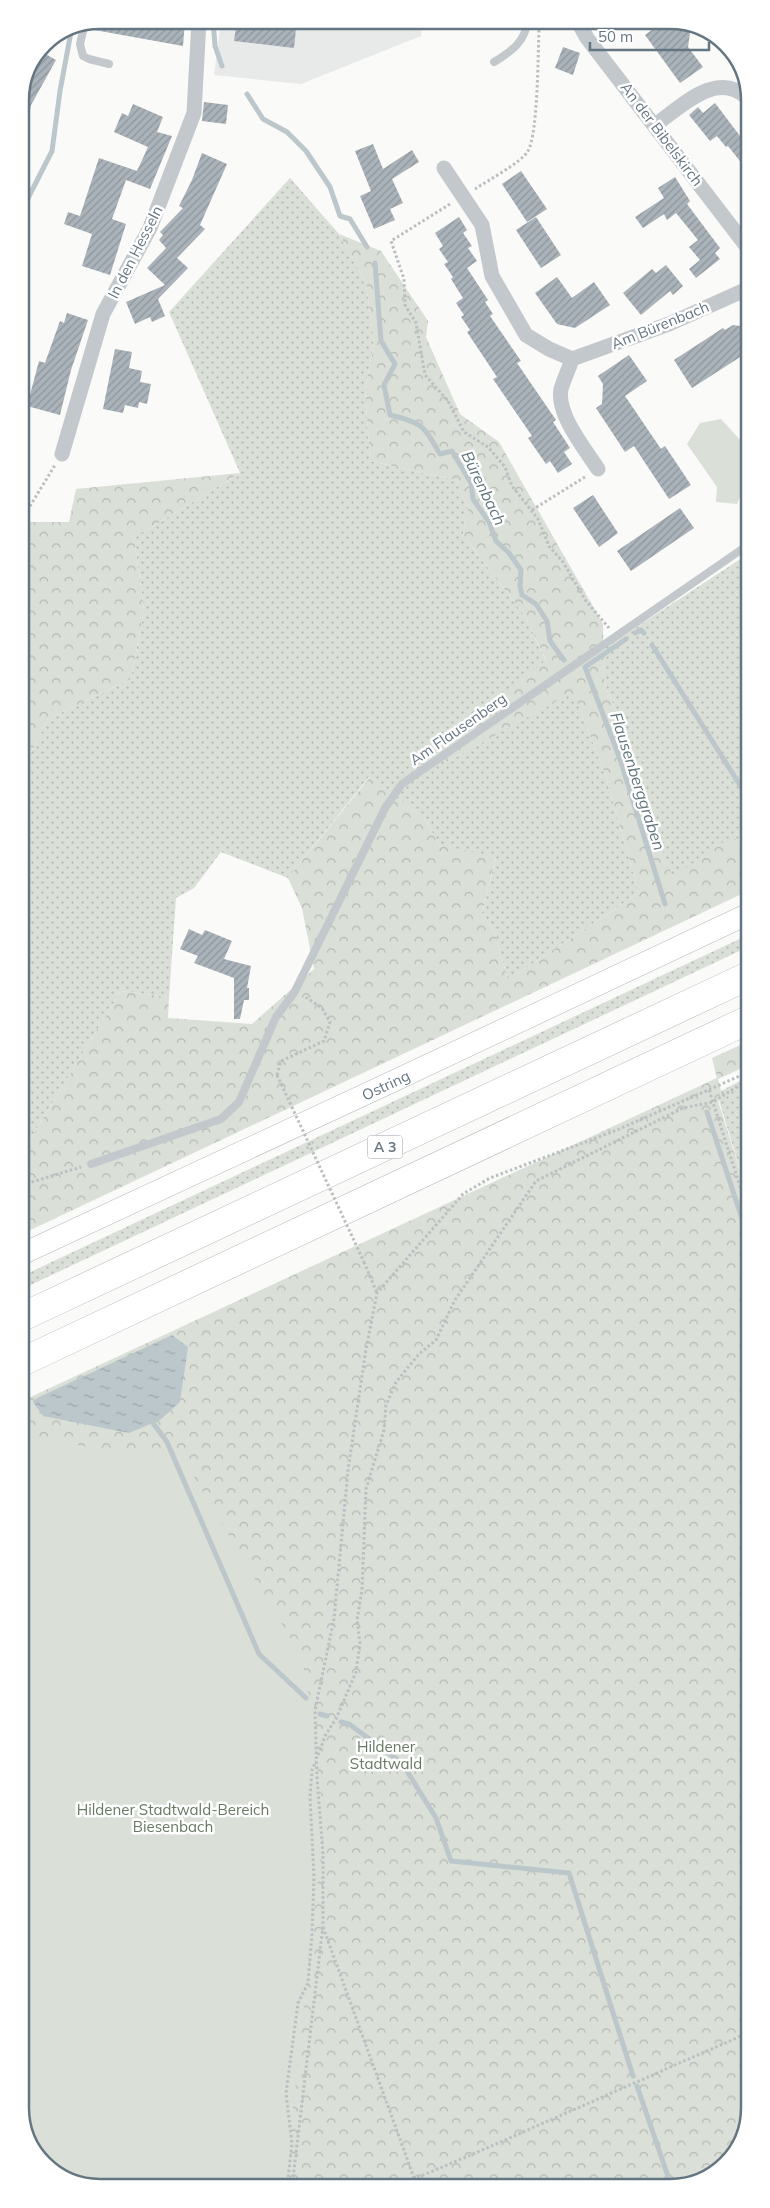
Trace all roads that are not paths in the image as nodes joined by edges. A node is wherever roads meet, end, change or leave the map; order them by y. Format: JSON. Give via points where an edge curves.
{"nodes":[{"id":1,"x":199,"y":29,"type":"edge"},
{"id":2,"x":527,"y":29,"type":"edge"},
{"id":3,"x":582,"y":29,"type":"edge"},
{"id":4,"x":83,"y":31,"type":"edge"},
{"id":5,"x":494,"y":62,"type":"dead end"},
{"id":6,"x":109,"y":64,"type":"dead end"},
{"id":7,"x":741,"y":92,"type":"edge"},
{"id":8,"x":655,"y":125,"type":"junction"},
{"id":9,"x":444,"y":168,"type":"dead end"},
{"id":10,"x":741,"y":239,"type":"edge"},
{"id":11,"x":741,"y":292,"type":"edge"},
{"id":12,"x":572,"y":359,"type":"junction"},
{"id":13,"x":62,"y":454,"type":"road end"},
{"id":14,"x":598,"y":469,"type":"road end"},
{"id":15,"x":741,"y":550,"type":"edge"},
{"id":16,"x":741,"y":917,"type":"edge"},
{"id":17,"x":741,"y":979,"type":"edge"},
{"id":18,"x":741,"y":1023,"type":"edge"},
{"id":19,"x":91,"y":1164,"type":"road end"},
{"id":20,"x":29,"y":1251,"type":"edge"},
{"id":21,"x":29,"y":1315,"type":"edge"},
{"id":22,"x":29,"y":1359,"type":"edge"}],
"edges":[{"from":1,"to":13,"type":"street","name":"In den Hesseln","via":[[194,113],[150,228],[103,314]]},
{"from":2,"to":5,"type":"lane","via":[[514,50]]},
{"from":3,"to":8,"type":"street","name":"An der Bibelskirch"},
{"from":4,"to":6,"type":"lane","via":[[80,44],[83,56]]},
{"from":7,"to":8,"type":"street","via":[[719,86],[703,91]]},
{"from":8,"to":10,"type":"street","name":"An der Bibelskirch"},
{"from":9,"to":12,"type":"street","via":[[482,225],[492,276],[526,335]]},
{"from":11,"to":12,"type":"street","name":"Am Bürenbach","via":[[670,324]]},
{"from":12,"to":14,"type":"street","via":[[561,390],[563,408],[568,423]]},
{"from":15,"to":19,"type":"lane","name":"Am Flausenberg","via":[[402,784],[385,808],[294,993],[276,1017],[239,1102],[221,1119]]},
{"from":16,"to":20,"type":"main road","name":"Ostring"},
{"from":17,"to":21,"type":"highway","number":"A 3"},
{"from":18,"to":22,"type":"highway","number":"A 3"}]}
